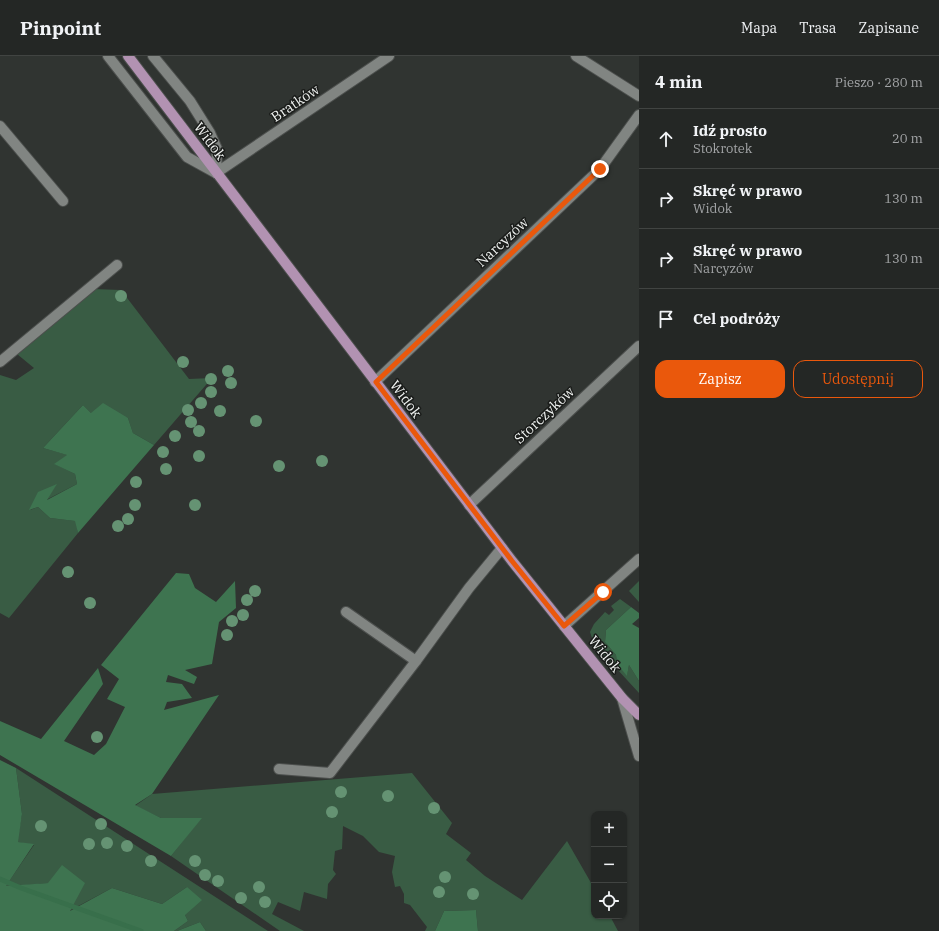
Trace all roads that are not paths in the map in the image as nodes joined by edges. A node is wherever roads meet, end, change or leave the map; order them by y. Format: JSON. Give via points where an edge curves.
{"nodes":[{"id":1,"x":108,"y":56,"type":"edge"},
{"id":2,"x":128,"y":56,"type":"edge"},
{"id":3,"x":153,"y":56,"type":"edge"},
{"id":4,"x":389,"y":56,"type":"edge"},
{"id":5,"x":576,"y":56,"type":"edge"},
{"id":6,"x":639,"y":96,"type":"edge"},
{"id":7,"x":639,"y":115,"type":"edge"},
{"id":8,"x":0,"y":126,"type":"edge"},
{"id":9,"x":216,"y":173,"type":"junction"},
{"id":10,"x":63,"y":200,"type":"dead end"},
{"id":11,"x":116,"y":264,"type":"dead end"},
{"id":12,"x":639,"y":346,"type":"edge"},
{"id":13,"x":0,"y":362,"type":"edge"},
{"id":14,"x":376,"y":382,"type":"junction"},
{"id":15,"x":469,"y":505,"type":"junction"},
{"id":16,"x":502,"y":548,"type":"junction"},
{"id":17,"x":639,"y":559,"type":"edge"},
{"id":18,"x":346,"y":612,"type":"dead end"},
{"id":19,"x":564,"y":626,"type":"junction"},
{"id":20,"x":416,"y":661,"type":"junction"},
{"id":21,"x":622,"y":698,"type":"junction"},
{"id":22,"x":639,"y":715,"type":"edge"},
{"id":23,"x":639,"y":756,"type":"edge"},
{"id":24,"x":279,"y":769,"type":"dead end"}],
"edges":[{"from":1,"to":9,"type":"street","via":[[187,157]]},
{"from":2,"to":9,"type":"main road","name":"Widok"},
{"from":3,"to":9,"type":"street","via":[[190,101],[210,133],[217,149]]},
{"from":4,"to":9,"type":"street","name":"Bratków"},
{"from":5,"to":6,"type":"street"},
{"from":7,"to":14,"type":"street","name":"Narcyzów","via":[[600,169]]},
{"from":8,"to":10,"type":"street"},
{"from":9,"to":14,"type":"main road","name":"Widok"},
{"from":11,"to":13,"type":"street"},
{"from":12,"to":15,"type":"street","name":"Storczyków"},
{"from":14,"to":15,"type":"main road","name":"Widok"},
{"from":15,"to":16,"type":"main road","name":"Widok"},
{"from":16,"to":19,"type":"main road","name":"Widok"},
{"from":16,"to":20,"type":"street","via":[[469,588]]},
{"from":17,"to":19,"type":"street"},
{"from":18,"to":20,"type":"street"},
{"from":19,"to":21,"type":"main road","name":"Widok"},
{"from":20,"to":24,"type":"street","via":[[330,772]]},
{"from":21,"to":22,"type":"main road","name":"Widok"},
{"from":21,"to":23,"type":"street"}]}
